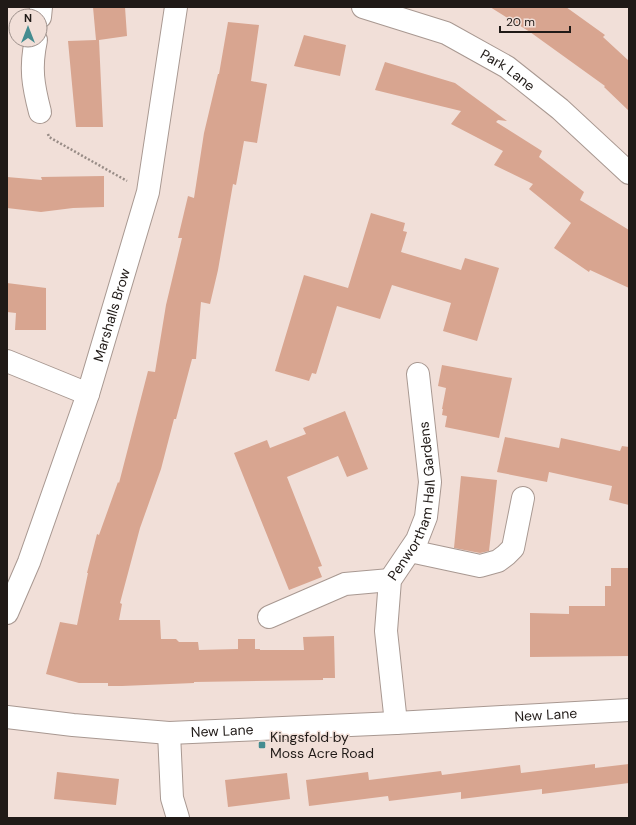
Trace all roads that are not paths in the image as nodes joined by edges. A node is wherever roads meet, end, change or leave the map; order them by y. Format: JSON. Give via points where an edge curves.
{"nodes":[{"id":1,"x":176,"y":7,"type":"edge"},
{"id":2,"x":362,"y":7,"type":"edge"},
{"id":3,"x":34,"y":48,"type":"edge"},
{"id":4,"x":40,"y":112,"type":"road end"},
{"id":5,"x":629,"y":173,"type":"edge"},
{"id":6,"x":7,"y":361,"type":"edge"},
{"id":7,"x":418,"y":374,"type":"dead end"},
{"id":8,"x":88,"y":394,"type":"junction"},
{"id":9,"x":523,"y":498,"type":"dead end"},
{"id":10,"x":410,"y":551,"type":"junction"},
{"id":11,"x":390,"y":580,"type":"junction"},
{"id":12,"x":7,"y":613,"type":"edge"},
{"id":13,"x":269,"y":617,"type":"dead end"},
{"id":14,"x":629,"y":710,"type":"edge"},
{"id":15,"x":7,"y":717,"type":"edge"},
{"id":16,"x":396,"y":723,"type":"junction"},
{"id":17,"x":169,"y":733,"type":"junction"},
{"id":18,"x":178,"y":818,"type":"edge"}],
"edges":[{"from":1,"to":8,"type":"street","name":"Marshalls Brow","via":[[148,192]]},
{"from":2,"to":5,"type":"street","name":"Park Lane","via":[[446,33],[507,68],[560,108]]},
{"from":3,"to":4,"type":"street","via":[[33,87]]},
{"from":6,"to":8,"type":"street"},
{"from":7,"to":10,"type":"street","name":"Penwortham Hall Gardens","via":[[430,482],[426,516]]},
{"from":8,"to":12,"type":"street","name":"Marshalls Brow","via":[[29,562]]},
{"from":9,"to":10,"type":"street","via":[[513,548],[498,561],[480,566]]},
{"from":10,"to":11,"type":"street","name":"Penwortham Hall Gardens"},
{"from":11,"to":13,"type":"street","via":[[345,584]]},
{"from":11,"to":16,"type":"street","name":"Penwortham Hall Gardens","via":[[386,631]]},
{"from":14,"to":16,"type":"street","name":"New Lane"},
{"from":15,"to":17,"type":"street","name":"New Lane"},
{"from":16,"to":17,"type":"street","name":"New Lane"},
{"from":17,"to":18,"type":"street","via":[[172,798]]}]}
